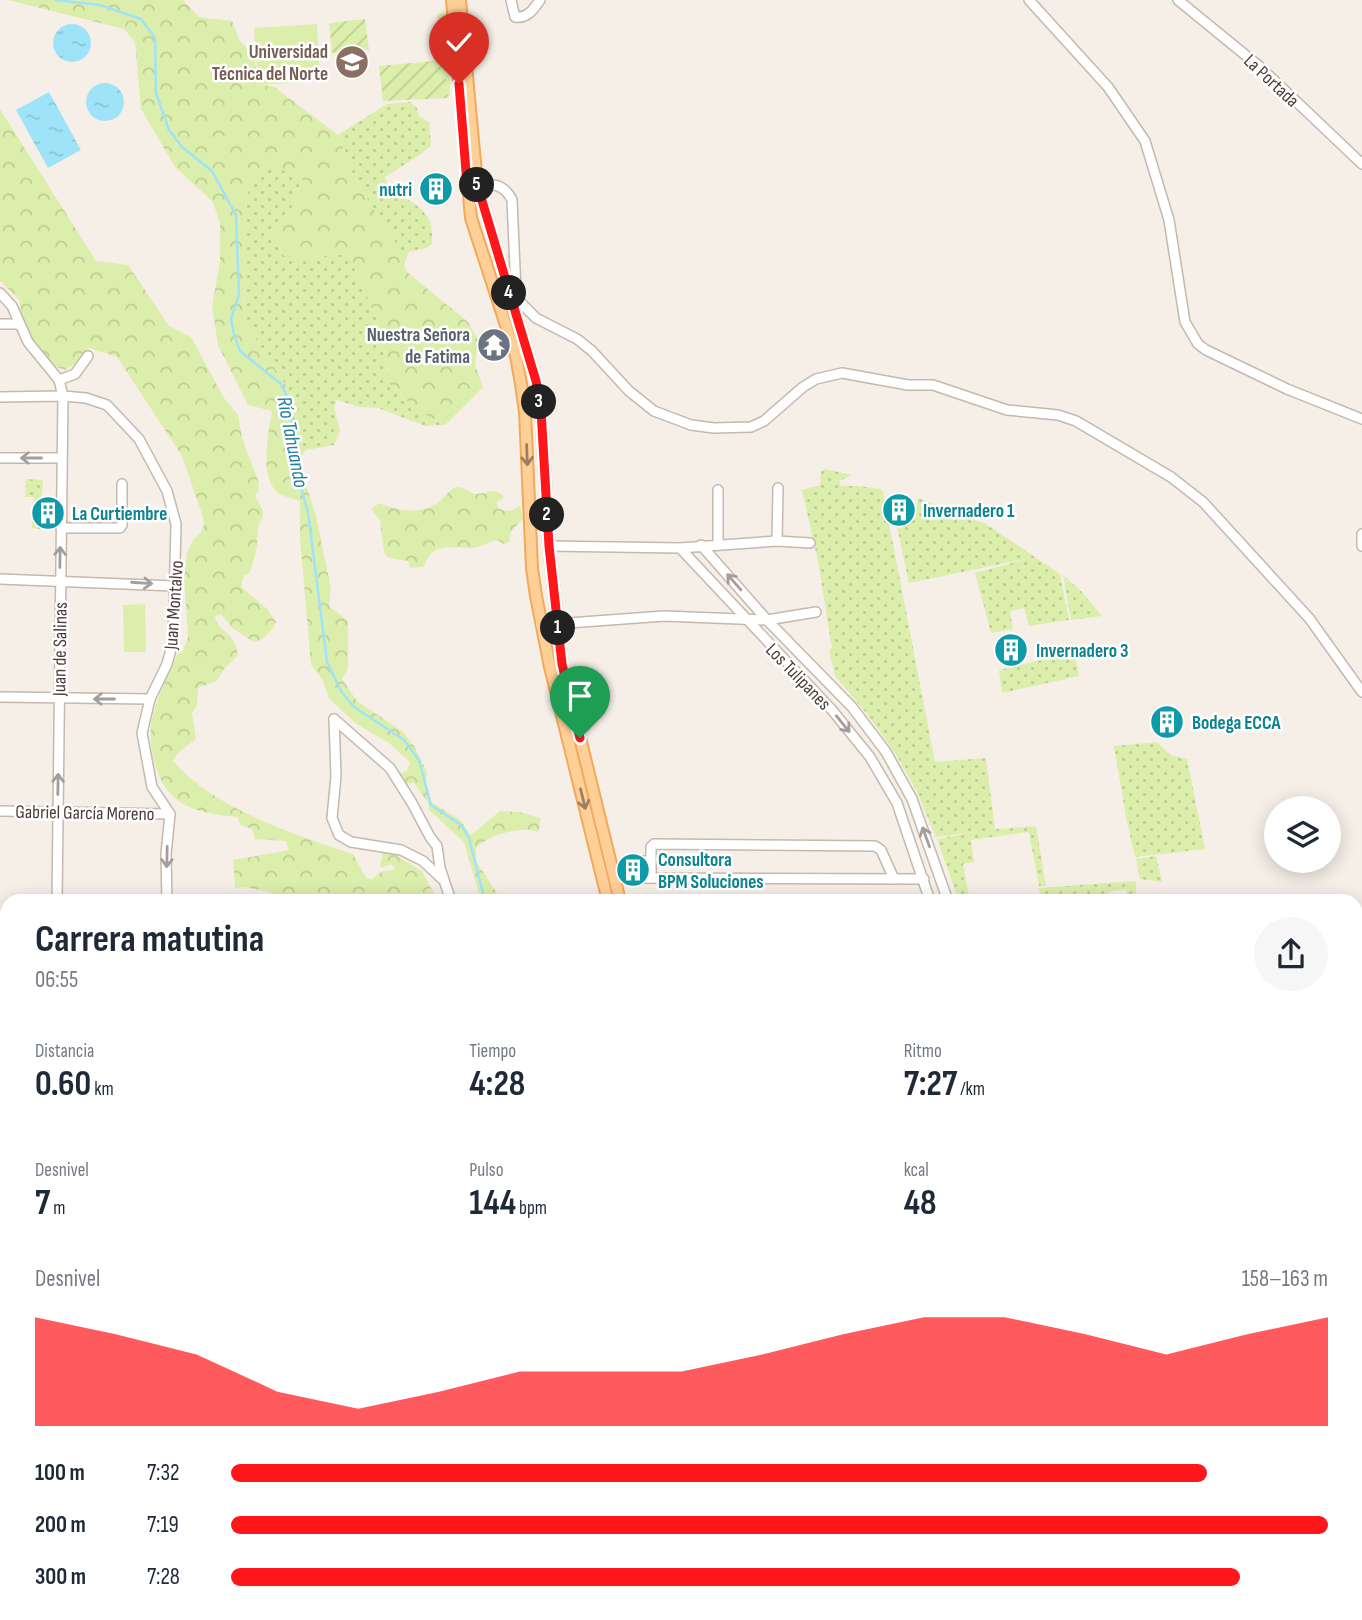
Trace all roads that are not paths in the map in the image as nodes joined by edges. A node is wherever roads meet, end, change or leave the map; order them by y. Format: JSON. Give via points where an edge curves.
{"nodes":[{"id":1,"x":452,"y":0,"type":"edge"},
{"id":2,"x":460,"y":0,"type":"edge"},
{"id":3,"x":512,"y":0,"type":"edge"},
{"id":4,"x":540,"y":0,"type":"edge"},
{"id":5,"x":1028,"y":0,"type":"edge"},
{"id":6,"x":1178,"y":0,"type":"edge"},
{"id":7,"x":1362,"y":164,"type":"edge"},
{"id":8,"x":472,"y":184,"type":"junction"},
{"id":9,"x":0,"y":293,"type":"edge"},
{"id":10,"x":0,"y":324,"type":"edge"},
{"id":11,"x":19,"y":324,"type":"junction"},
{"id":12,"x":88,"y":356,"type":"dead end"},
{"id":13,"x":59,"y":380,"type":"junction"},
{"id":14,"x":63,"y":396,"type":"junction"},
{"id":15,"x":0,"y":397,"type":"edge"},
{"id":16,"x":1362,"y":419,"type":"edge"},
{"id":17,"x":0,"y":458,"type":"edge"},
{"id":18,"x":61,"y":458,"type":"junction"},
{"id":19,"x":122,"y":484,"type":"dead end"},
{"id":20,"x":778,"y":488,"type":"dead end"},
{"id":21,"x":718,"y":490,"type":"dead end"},
{"id":22,"x":61,"y":528,"type":"junction"},
{"id":23,"x":1362,"y":534,"type":"edge"},
{"id":24,"x":777,"y":541,"type":"junction"},
{"id":25,"x":718,"y":543,"type":"junction"},
{"id":26,"x":810,"y":543,"type":"dead end"},
{"id":27,"x":701,"y":545,"type":"junction"},
{"id":28,"x":549,"y":546,"type":"junction"},
{"id":29,"x":1362,"y":546,"type":"edge"},
{"id":30,"x":680,"y":548,"type":"junction"},
{"id":31,"x":0,"y":579,"type":"edge"},
{"id":32,"x":60,"y":581,"type":"junction"},
{"id":33,"x":174,"y":586,"type":"junction"},
{"id":34,"x":816,"y":612,"type":"dead end"},
{"id":35,"x":767,"y":620,"type":"junction"},
{"id":36,"x":746,"y":621,"type":"junction"},
{"id":37,"x":558,"y":624,"type":"junction"},
{"id":38,"x":541,"y":625,"type":"junction"},
{"id":39,"x":1362,"y":692,"type":"edge"},
{"id":40,"x":0,"y":697,"type":"edge"},
{"id":41,"x":59,"y":699,"type":"junction"},
{"id":42,"x":150,"y":699,"type":"junction"},
{"id":43,"x":0,"y":811,"type":"edge"},
{"id":44,"x":58,"y":812,"type":"junction"},
{"id":45,"x":170,"y":814,"type":"junction"},
{"id":46,"x":634,"y":861,"type":"dead end"},
{"id":47,"x":651,"y":861,"type":"junction"},
{"id":48,"x":631,"y":878,"type":"dead end"},
{"id":49,"x":651,"y":878,"type":"junction"},
{"id":50,"x":442,"y":879,"type":"junction"},
{"id":51,"x":894,"y":879,"type":"junction"},
{"id":52,"x":924,"y":879,"type":"junction"},
{"id":53,"x":57,"y":894,"type":"edge"},
{"id":54,"x":167,"y":894,"type":"edge"},
{"id":55,"x":448,"y":894,"type":"edge"},
{"id":56,"x":606,"y":894,"type":"edge"},
{"id":57,"x":618,"y":894,"type":"edge"},
{"id":58,"x":928,"y":894,"type":"edge"},
{"id":59,"x":946,"y":894,"type":"edge"}],
"edges":[{"from":1,"to":8,"type":"main road"},
{"from":2,"to":8,"type":"main road"},
{"from":3,"to":4,"type":"street","via":[[515,17],[520,18]]},
{"from":5,"to":16,"type":"street","via":[[1108,87],[1145,141],[1168,220],[1185,322],[1198,344],[1287,389]]},
{"from":6,"to":7,"type":"street","name":"La Portada","via":[[1260,67]]},
{"from":8,"to":28,"type":"main road","via":[[536,381]]},
{"from":8,"to":38,"type":"main road","one_way":true,"via":[[471,218],[521,384],[532,568]]},
{"from":8,"to":39,"type":"street","via":[[497,184],[512,200],[516,292],[527,311],[577,339],[654,411],[691,425],[751,426],[764,421],[816,379],[842,373],[933,385],[1007,410],[1076,421],[1171,477],[1203,502],[1308,618]]},
{"from":9,"to":11,"type":"street"},
{"from":10,"to":11,"type":"street"},
{"from":11,"to":13,"type":"street"},
{"from":12,"to":13,"type":"street","via":[[75,374]]},
{"from":13,"to":14,"type":"street","name":"Juan de Salinas"},
{"from":14,"to":15,"type":"street","name":"Juan Montalvo"},
{"from":14,"to":18,"type":"street","name":"Juan de Salinas"},
{"from":14,"to":33,"type":"street","name":"Juan Montalvo","via":[[107,405],[139,439],[167,491],[176,524]]},
{"from":18,"to":17,"type":"street","one_way":true},
{"from":18,"to":22,"type":"street","name":"Juan de Salinas"},
{"from":19,"to":22,"type":"street","via":[[120,528]]},
{"from":20,"to":24,"type":"street"},
{"from":21,"to":25,"type":"street"},
{"from":32,"to":22,"type":"street","name":"Juan de Salinas","one_way":true},
{"from":23,"to":29,"type":"street"},
{"from":24,"to":25,"type":"street"},
{"from":24,"to":26,"type":"street"},
{"from":25,"to":27,"type":"street"},
{"from":27,"to":30,"type":"street"},
{"from":35,"to":27,"type":"street","name":"Los Tulipanes","one_way":true},
{"from":28,"to":30,"type":"street"},
{"from":28,"to":37,"type":"main road"},
{"from":30,"to":36,"type":"street","name":"Los Tulipanes"},
{"from":31,"to":32,"type":"street"},
{"from":32,"to":33,"type":"street","one_way":true},
{"from":32,"to":41,"type":"street","name":"Juan de Salinas"},
{"from":33,"to":42,"type":"street","name":"Juan Montalvo","via":[[173,642]]},
{"from":34,"to":35,"type":"street"},
{"from":35,"to":36,"type":"street"},
{"from":59,"to":35,"type":"street","name":"Los Tulipanes","one_way":true,"via":[[912,799],[886,752],[852,707]]},
{"from":36,"to":37,"type":"street","via":[[664,616]]},
{"from":36,"to":52,"type":"street","name":"Los Tulipanes","one_way":true,"via":[[832,710],[870,757],[897,803]]},
{"from":37,"to":38,"type":"street"},
{"from":37,"to":57,"type":"main road","via":[[562,664]]},
{"from":38,"to":56,"type":"main road","one_way":true},
{"from":40,"to":41,"type":"street"},
{"from":42,"to":41,"type":"street","one_way":true},
{"from":44,"to":41,"type":"street","name":"Juan de Salinas","one_way":true},
{"from":42,"to":45,"type":"street","name":"Juan Montalvo","via":[[142,744],[152,787]]},
{"from":43,"to":44,"type":"street","name":"Gabriel García Moreno"},
{"from":44,"to":45,"type":"street","name":"Gabriel García Moreno"},
{"from":44,"to":53,"type":"street","name":"Juan de Salinas"},
{"from":45,"to":54,"type":"street","one_way":true},
{"from":46,"to":47,"type":"street"},
{"from":47,"to":49,"type":"street"},
{"from":47,"to":51,"type":"street","via":[[654,844],[875,846]]},
{"from":48,"to":49,"type":"street"},
{"from":49,"to":51,"type":"street"},
{"from":50,"to":50,"type":"street","via":[[401,850],[351,842],[339,835],[332,818],[334,719],[390,768],[437,845]]},
{"from":50,"to":55,"type":"street"},
{"from":51,"to":52,"type":"street"},
{"from":52,"to":58,"type":"street","name":"Los Tulipanes"}]}
